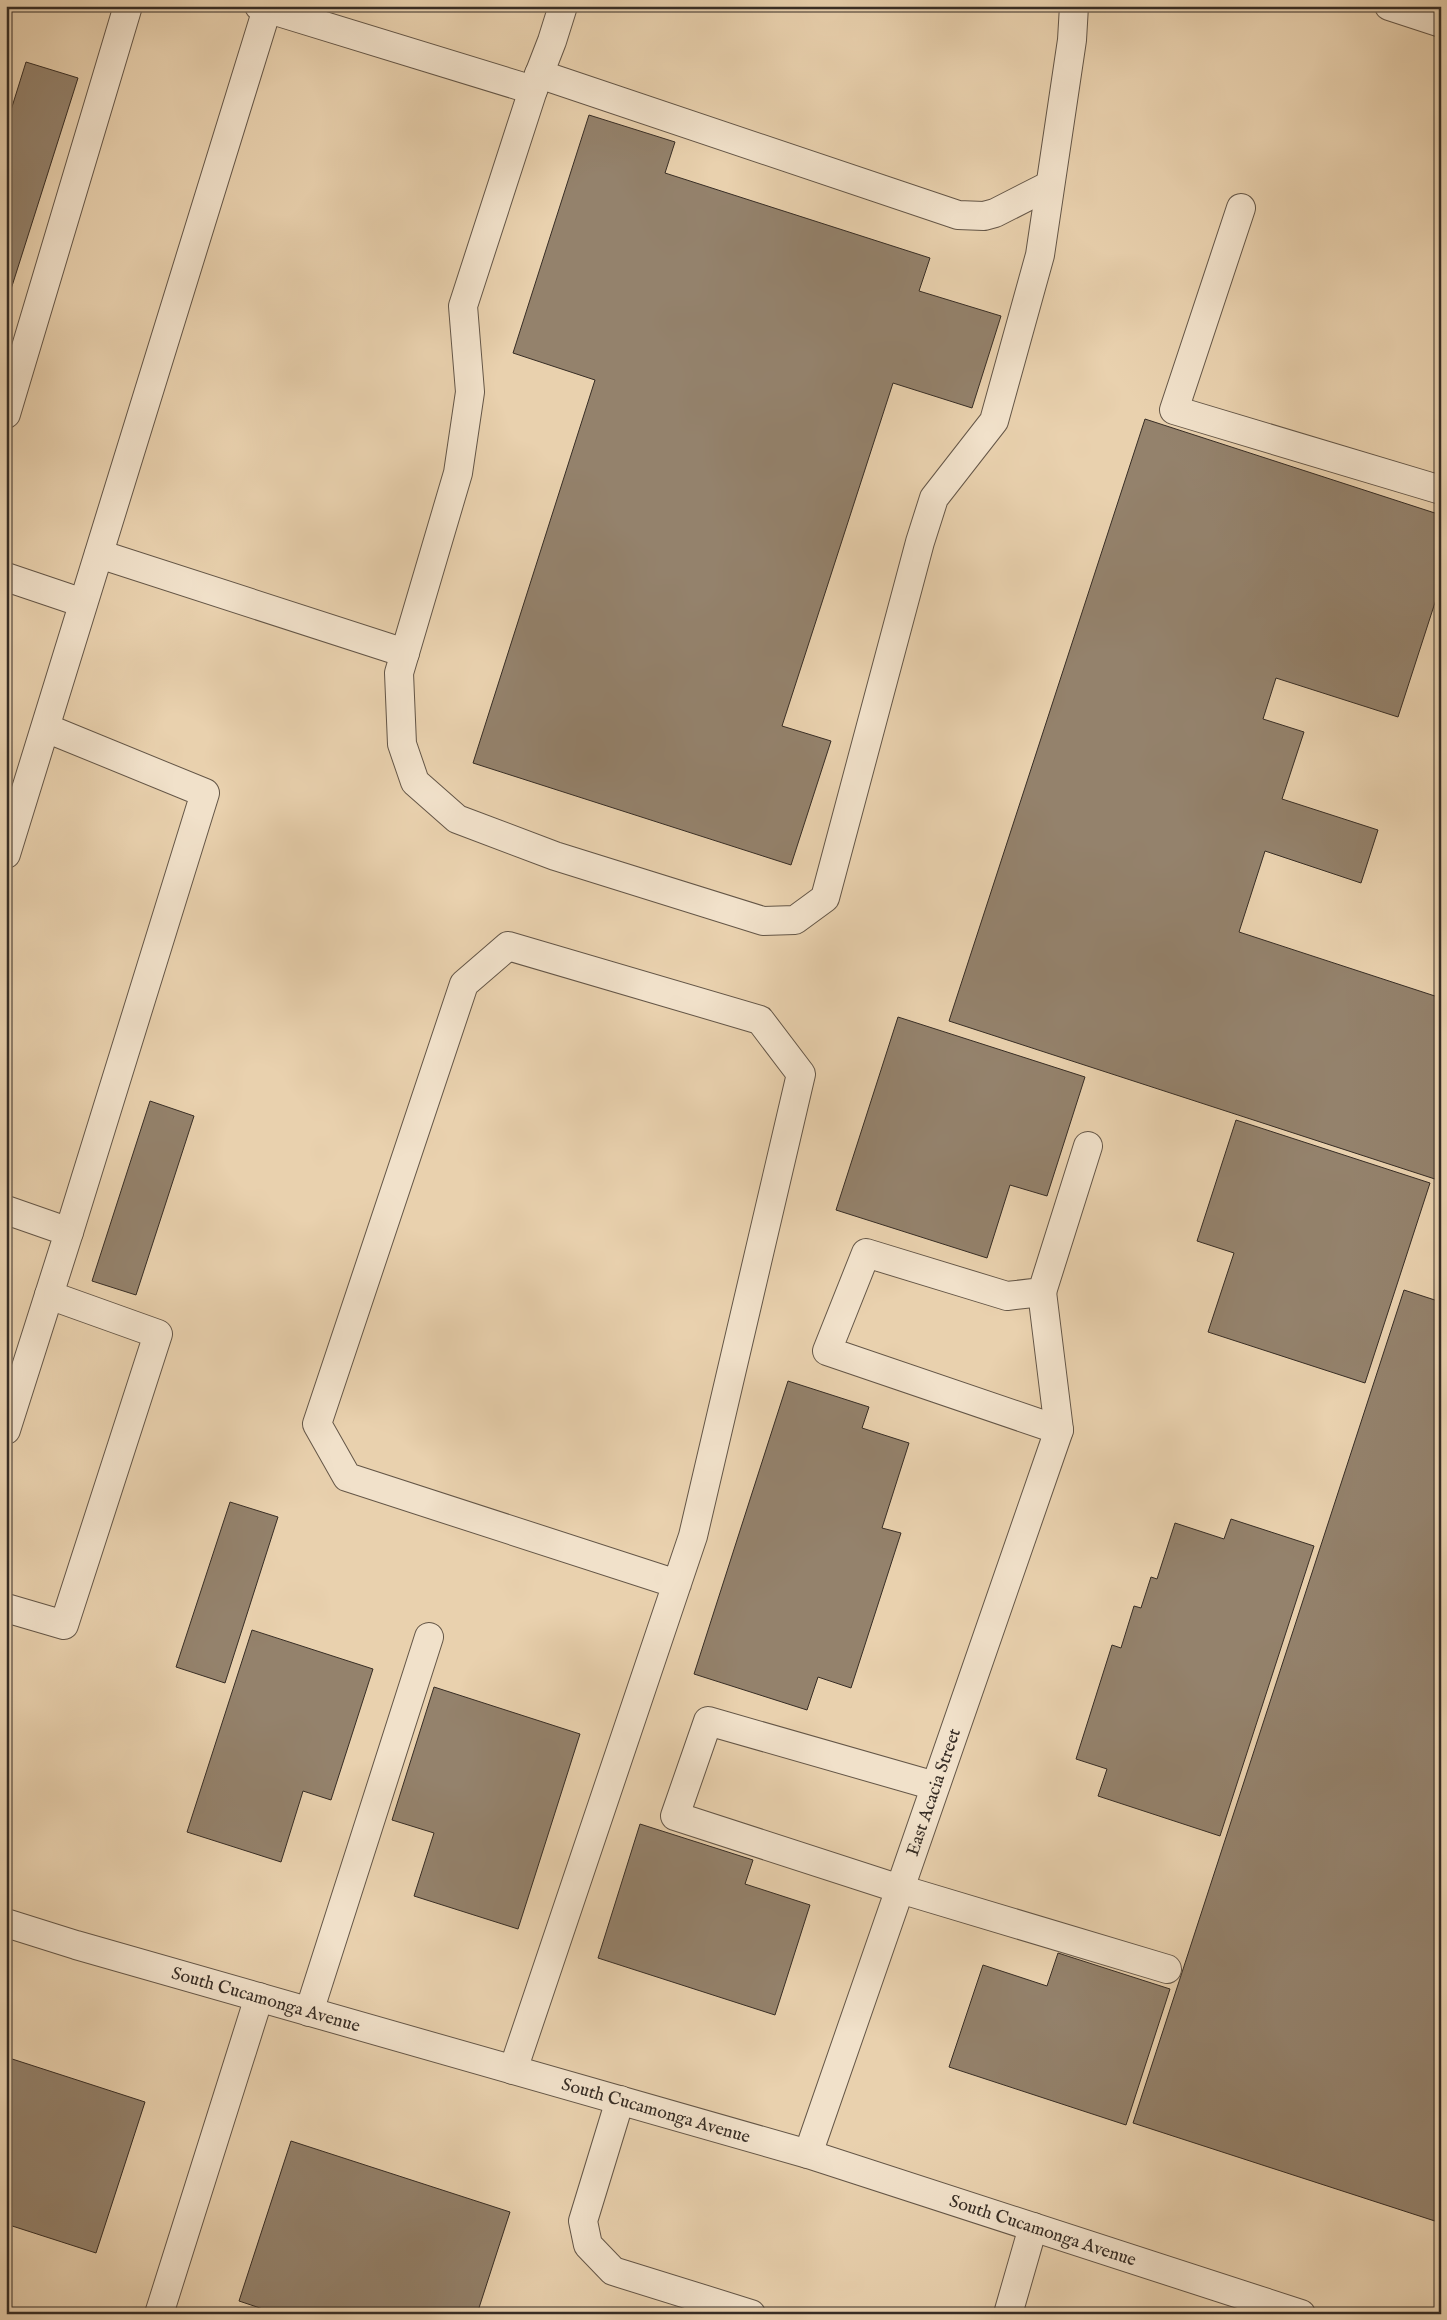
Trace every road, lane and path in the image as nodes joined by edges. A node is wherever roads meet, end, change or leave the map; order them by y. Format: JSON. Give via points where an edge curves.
{"nodes":[{"id":1,"x":128,"y":6,"type":"edge"},
{"id":2,"x":563,"y":6,"type":"edge"},
{"id":3,"x":1074,"y":6,"type":"edge"},
{"id":4,"x":1389,"y":6,"type":"edge"},
{"id":5,"x":263,"y":8,"type":"edge"},
{"id":6,"x":1441,"y":23,"type":"edge"},
{"id":7,"x":536,"y":82,"type":"junction"},
{"id":8,"x":1050,"y":185,"type":"junction"},
{"id":9,"x":1241,"y":208,"type":"dead end"},
{"id":10,"x":6,"y":414,"type":"edge"},
{"id":11,"x":1441,"y":490,"type":"edge"},
{"id":12,"x":99,"y":554,"type":"junction"},
{"id":13,"x":6,"y":576,"type":"edge"},
{"id":14,"x":83,"y":603,"type":"junction"},
{"id":15,"x":405,"y":653,"type":"junction"},
{"id":16,"x":46,"y":728,"type":"junction"},
{"id":17,"x":6,"y":854,"type":"edge"},
{"id":18,"x":1088,"y":1146,"type":"dead end"},
{"id":19,"x":6,"y":1210,"type":"edge"},
{"id":20,"x":69,"y":1232,"type":"junction"},
{"id":21,"x":1042,"y":1292,"type":"junction"},
{"id":22,"x":49,"y":1295,"type":"junction"},
{"id":23,"x":6,"y":1430,"type":"edge"},
{"id":24,"x":1059,"y":1430,"type":"junction"},
{"id":25,"x":677,"y":1584,"type":"junction"},
{"id":26,"x":6,"y":1608,"type":"edge"},
{"id":27,"x":428,"y":1637,"type":"dead end"},
{"id":28,"x":935,"y":1786,"type":"junction"},
{"id":29,"x":900,"y":1889,"type":"junction"},
{"id":30,"x":6,"y":1923,"type":"edge"},
{"id":31,"x":1167,"y":1969,"type":"dead end"},
{"id":32,"x":259,"y":1997,"type":"junction"},
{"id":33,"x":309,"y":2012,"type":"junction"},
{"id":34,"x":513,"y":2070,"type":"junction"},
{"id":35,"x":620,"y":2100,"type":"junction"},
{"id":36,"x":808,"y":2154,"type":"junction"},
{"id":37,"x":1033,"y":2227,"type":"junction"},
{"id":38,"x":1274,"y":2310,"type":"edge"},
{"id":39,"x":159,"y":2314,"type":"edge"},
{"id":40,"x":751,"y":2314,"type":"edge"},
{"id":41,"x":1008,"y":2314,"type":"edge"},
{"id":42,"x":1301,"y":2314,"type":"edge"}],
"edges":[{"from":1,"to":10,"type":"street"},
{"from":2,"to":7,"type":"street"},
{"from":3,"to":8,"type":"street","via":[[1072,40]]},
{"from":4,"to":6,"type":"street"},
{"from":5,"to":7,"type":"street"},
{"from":5,"to":12,"type":"street"},
{"from":7,"to":8,"type":"street","via":[[958,215],[995,213]]},
{"from":7,"to":15,"type":"street","via":[[463,306],[470,392],[458,473]]},
{"from":8,"to":15,"type":"street","via":[[1040,255],[994,422],[934,498],[825,898],[795,920],[763,921],[555,856],[457,819],[415,782],[402,744],[399,673]]},
{"from":9,"to":11,"type":"street","via":[[1174,410]]},
{"from":12,"to":14,"type":"street"},
{"from":12,"to":15,"type":"street"},
{"from":13,"to":14,"type":"street"},
{"from":14,"to":16,"type":"street"},
{"from":16,"to":17,"type":"street"},
{"from":16,"to":20,"type":"street","via":[[205,793]]},
{"from":18,"to":21,"type":"street"},
{"from":19,"to":20,"type":"street"},
{"from":20,"to":22,"type":"street"},
{"from":21,"to":24,"type":"street"},
{"from":21,"to":24,"type":"street","via":[[1007,1296],[866,1253],[827,1351]]},
{"from":22,"to":23,"type":"street"},
{"from":22,"to":26,"type":"street","via":[[158,1334],[64,1625]]},
{"from":24,"to":28,"type":"street","name":"East Acacia Street"},
{"from":25,"to":25,"type":"street","via":[[694,1536],[801,1074],[760,1020],[508,946],[464,984],[317,1424],[347,1477]]},
{"from":25,"to":34,"type":"street"},
{"from":27,"to":33,"type":"street"},
{"from":28,"to":29,"type":"street","name":"East Acacia Street"},
{"from":28,"to":29,"type":"street","via":[[708,1721],[675,1816]]},
{"from":29,"to":31,"type":"street"},
{"from":29,"to":36,"type":"street","name":"East Acacia Street"},
{"from":30,"to":32,"type":"street","name":"South Cucamonga Avenue"},
{"from":32,"to":33,"type":"street","name":"South Cucamonga Avenue"},
{"from":32,"to":39,"type":"street"},
{"from":33,"to":34,"type":"street","name":"South Cucamonga Avenue"},
{"from":34,"to":35,"type":"street","name":"South Cucamonga Avenue"},
{"from":35,"to":36,"type":"street","name":"South Cucamonga Avenue"},
{"from":35,"to":40,"type":"street","via":[[583,2221],[588,2245],[613,2271]]},
{"from":36,"to":37,"type":"street","name":"South Cucamonga Avenue"},
{"from":37,"to":38,"type":"street","name":"South Cucamonga Avenue"},
{"from":37,"to":41,"type":"street"},
{"from":38,"to":42,"type":"street","name":"South Cucamonga Avenue"}]}
